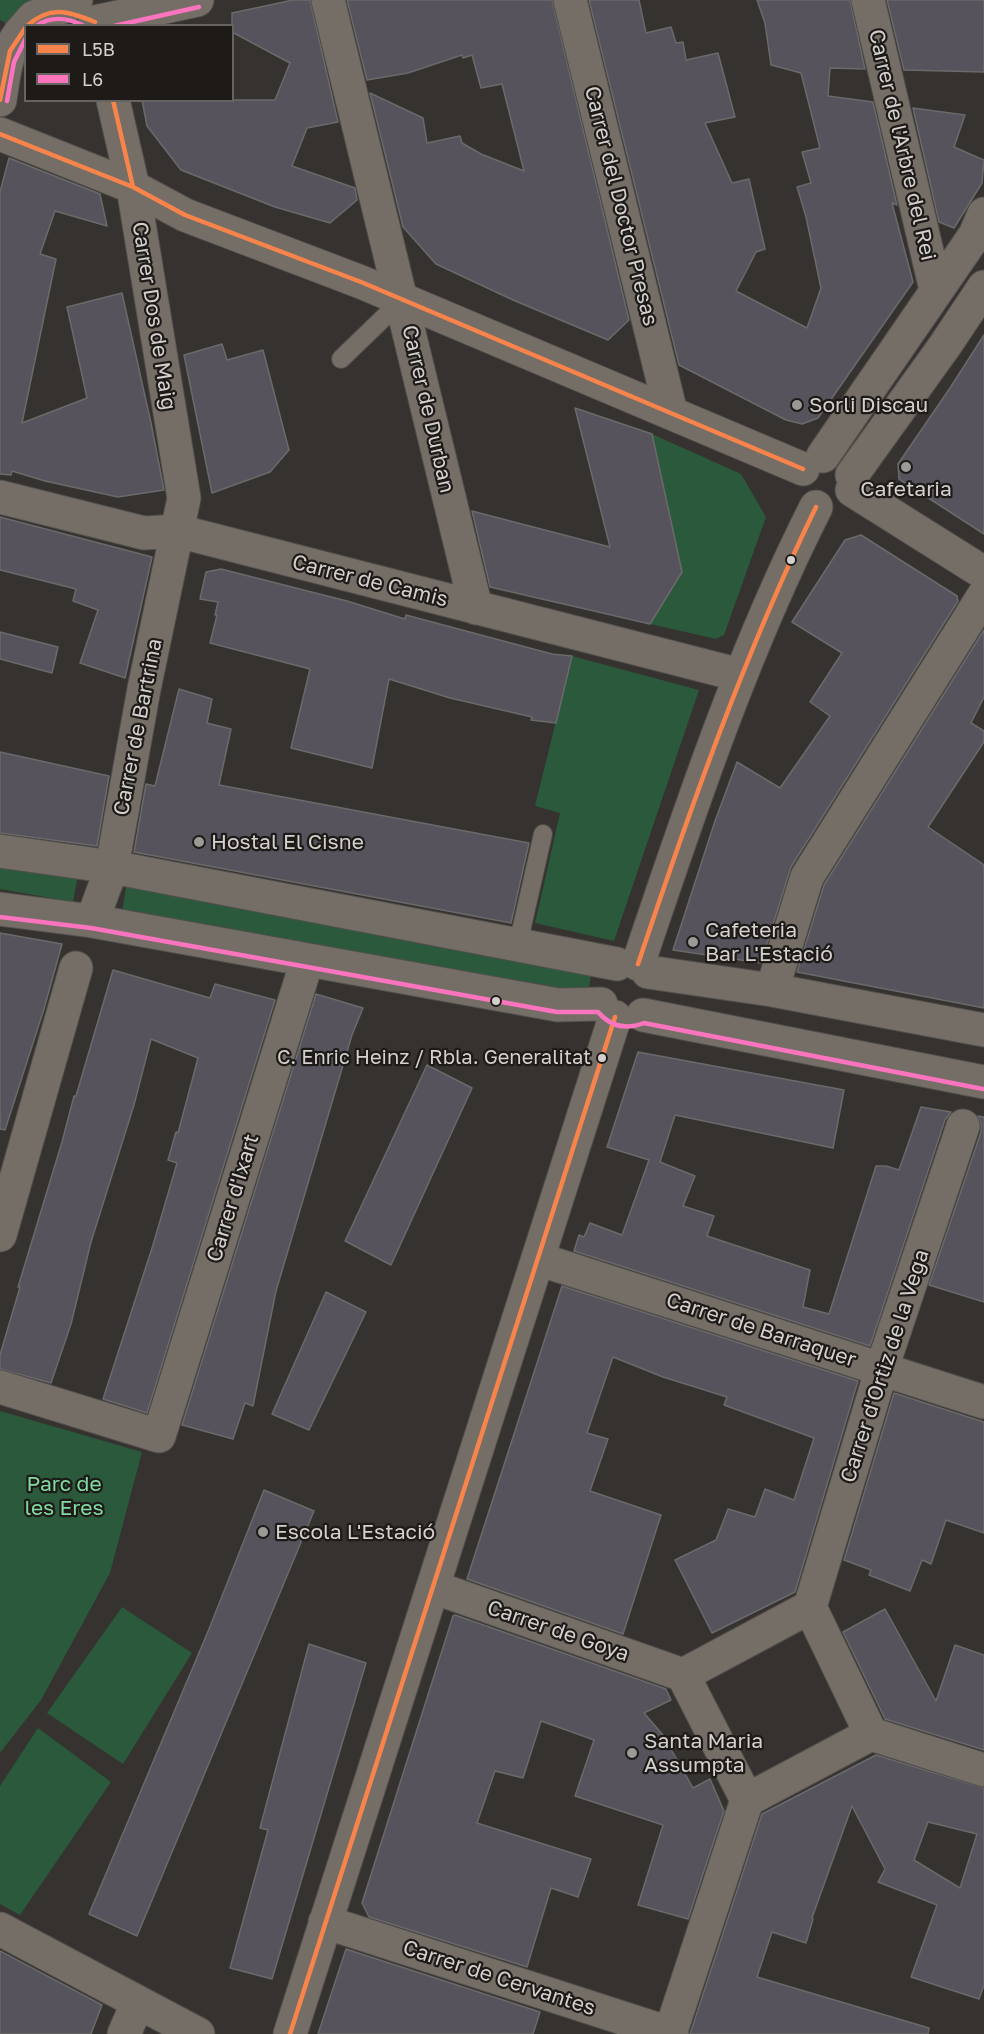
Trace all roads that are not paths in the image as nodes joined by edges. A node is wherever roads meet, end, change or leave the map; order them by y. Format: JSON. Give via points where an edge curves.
{"nodes":[{"id":1,"x":197,"y":0,"type":"edge"},
{"id":2,"x":328,"y":0,"type":"edge"},
{"id":3,"x":570,"y":0,"type":"edge"},
{"id":4,"x":868,"y":0,"type":"edge"},
{"id":5,"x":83,"y":11,"type":"edge"},
{"id":6,"x":28,"y":24,"type":"edge"},
{"id":7,"x":24,"y":28,"type":"edge"},
{"id":8,"x":4,"y":48,"type":"edge"},
{"id":9,"x":0,"y":100,"type":"edge"},
{"id":10,"x":113,"y":102,"type":"edge"},
{"id":11,"x":0,"y":134,"type":"edge"},
{"id":12,"x":133,"y":187,"type":"junction"},
{"id":13,"x":984,"y":214,"type":"edge"},
{"id":14,"x":185,"y":215,"type":"junction"},
{"id":15,"x":143,"y":251,"type":"junction"},
{"id":16,"x":984,"y":286,"type":"edge"},
{"id":17,"x":936,"y":290,"type":"junction"},
{"id":18,"x":402,"y":300,"type":"junction"},
{"id":19,"x":340,"y":359,"type":"dead end"},
{"id":20,"x":671,"y":413,"type":"junction"},
{"id":21,"x":813,"y":462,"type":"junction"},
{"id":22,"x":852,"y":483,"type":"junction"},
{"id":23,"x":0,"y":496,"type":"edge"},
{"id":24,"x":816,"y":507,"type":"junction"},
{"id":25,"x":178,"y":531,"type":"junction"},
{"id":26,"x":984,"y":573,"type":"edge"},
{"id":27,"x":984,"y":595,"type":"edge"},
{"id":28,"x":476,"y":608,"type":"junction"},
{"id":29,"x":740,"y":675,"type":"junction"},
{"id":30,"x":543,"y":834,"type":"dead end"},
{"id":31,"x":0,"y":851,"type":"edge"},
{"id":32,"x":112,"y":867,"type":"junction"},
{"id":33,"x":0,"y":909,"type":"edge"},
{"id":34,"x":92,"y":921,"type":"junction"},
{"id":35,"x":518,"y":944,"type":"junction"},
{"id":36,"x":307,"y":961,"type":"junction"},
{"id":37,"x":634,"y":967,"type":"junction"},
{"id":38,"x":76,"y":968,"type":"dead end"},
{"id":39,"x":772,"y":990,"type":"junction"},
{"id":40,"x":620,"y":1012,"type":"junction"},
{"id":41,"x":984,"y":1030,"type":"edge"},
{"id":42,"x":982,"y":1076,"type":"edge"},
{"id":43,"x":963,"y":1126,"type":"dead end"},
{"id":44,"x":0,"y":1235,"type":"edge"},
{"id":45,"x":538,"y":1258,"type":"junction"},
{"id":46,"x":882,"y":1368,"type":"junction"},
{"id":47,"x":0,"y":1387,"type":"edge"},
{"id":48,"x":984,"y":1402,"type":"edge"},
{"id":49,"x":433,"y":1587,"type":"junction"},
{"id":50,"x":810,"y":1607,"type":"junction"},
{"id":51,"x":683,"y":1674,"type":"junction"},
{"id":52,"x":871,"y":1734,"type":"junction"},
{"id":53,"x":984,"y":1770,"type":"edge"},
{"id":54,"x":747,"y":1800,"type":"junction"},
{"id":55,"x":325,"y":1922,"type":"junction"},
{"id":56,"x":0,"y":1929,"type":"edge"},
{"id":57,"x":138,"y":2002,"type":"junction"},
{"id":58,"x":124,"y":2034,"type":"edge"},
{"id":59,"x":198,"y":2034,"type":"edge"},
{"id":60,"x":290,"y":2034,"type":"edge"},
{"id":61,"x":671,"y":2034,"type":"edge"}],
"edges":[{"from":1,"to":5,"type":"street"},
{"from":2,"to":18,"type":"street","name":"Carrer de Durban"},
{"from":3,"to":20,"type":"street","name":"Carrer del Doctor Presas"},
{"from":4,"to":17,"type":"street","name":"Carrer de l'Arbre del Rei"},
{"from":5,"to":6,"type":"street","via":[[34,17]]},
{"from":7,"to":8,"type":"street"},
{"from":8,"to":9,"type":"street"},
{"from":10,"to":12,"type":"street","name":"Carrer Dos de Maig"},
{"from":11,"to":12,"type":"street"},
{"from":12,"to":14,"type":"street"},
{"from":12,"to":15,"type":"street","name":"Carrer Dos de Maig"},
{"from":13,"to":17,"type":"street","via":[[975,235]]},
{"from":14,"to":15,"type":"street"},
{"from":14,"to":18,"type":"street"},
{"from":15,"to":25,"type":"street","name":"Carrer Dos de Maig","via":[[184,498]]},
{"from":16,"to":22,"type":"street"},
{"from":17,"to":21,"type":"street"},
{"from":18,"to":19,"type":"lane"},
{"from":18,"to":20,"type":"street"},
{"from":18,"to":28,"type":"street","name":"Carrer de Durban"},
{"from":20,"to":21,"type":"street"},
{"from":21,"to":22,"type":"street","via":[[834,457],[844,462]]},
{"from":21,"to":24,"type":"street","via":[[799,482],[801,491]]},
{"from":22,"to":24,"type":"street","via":[[840,505]]},
{"from":22,"to":26,"type":"street"},
{"from":23,"to":25,"type":"street","name":"Carrer de Camis","via":[[144,533]]},
{"from":24,"to":29,"type":"street"},
{"from":25,"to":28,"type":"street","name":"Carrer de Camis"},
{"from":25,"to":32,"type":"street","name":"Carrer de Bartrina"},
{"from":27,"to":39,"type":"street","via":[[807,877]]},
{"from":28,"to":29,"type":"street","name":"Carrer de Camis"},
{"from":29,"to":37,"type":"street"},
{"from":30,"to":35,"type":"lane"},
{"from":31,"to":32,"type":"street"},
{"from":32,"to":34,"type":"street","name":"Carrer de Bartrina"},
{"from":32,"to":35,"type":"street"},
{"from":33,"to":34,"type":"street"},
{"from":34,"to":36,"type":"street"},
{"from":35,"to":37,"type":"street"},
{"from":36,"to":40,"type":"street","via":[[558,1005]]},
{"from":36,"to":47,"type":"street","name":"Carrer d'Ixart","via":[[159,1436]]},
{"from":37,"to":39,"type":"street"},
{"from":37,"to":40,"type":"street","via":[[654,982],[656,995],[651,1006]]},
{"from":37,"to":40,"type":"street","via":[[609,968],[600,981],[598,997]]},
{"from":38,"to":44,"type":"street"},
{"from":39,"to":41,"type":"street"},
{"from":40,"to":42,"type":"street"},
{"from":40,"to":45,"type":"street"},
{"from":43,"to":46,"type":"street","name":"Carrer d'Ortiz de la Vega"},
{"from":45,"to":46,"type":"street","name":"Carrer de Barraquer"},
{"from":45,"to":49,"type":"street"},
{"from":46,"to":48,"type":"street","name":"Carrer de Barraquer"},
{"from":46,"to":50,"type":"street","name":"Carrer d'Ortiz de la Vega"},
{"from":49,"to":51,"type":"street","name":"Carrer de Goya"},
{"from":49,"to":55,"type":"street"},
{"from":50,"to":51,"type":"street"},
{"from":50,"to":52,"type":"street"},
{"from":51,"to":54,"type":"street"},
{"from":52,"to":53,"type":"street"},
{"from":52,"to":54,"type":"street"},
{"from":54,"to":61,"type":"street"},
{"from":55,"to":60,"type":"street"},
{"from":55,"to":61,"type":"street","name":"Carrer de Cervantes"},
{"from":56,"to":57,"type":"street"},
{"from":57,"to":58,"type":"street"},
{"from":57,"to":59,"type":"street"}]}
